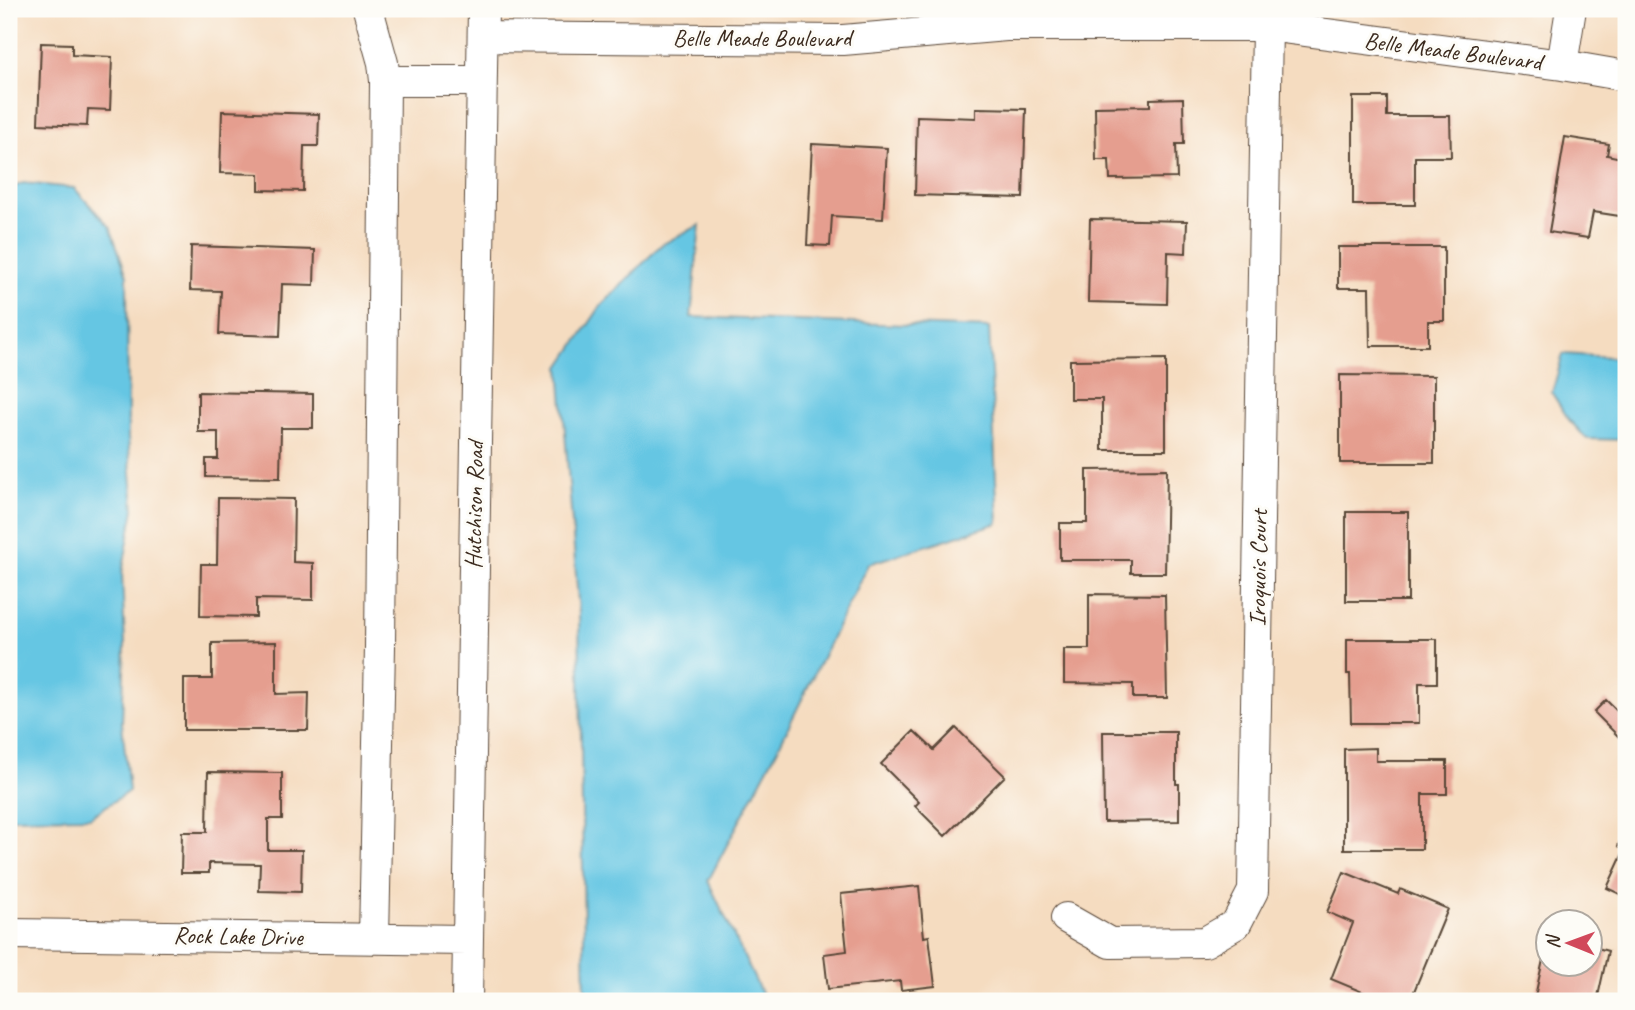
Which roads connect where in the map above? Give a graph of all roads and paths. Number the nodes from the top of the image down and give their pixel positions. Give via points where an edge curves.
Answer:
1 (368, 9) edge
2 (1571, 9) edge
3 (483, 23) edge
4 (1267, 26) junction
5 (1562, 65) junction
6 (1626, 76) edge
7 (385, 81) junction
8 (481, 81) junction
9 (1066, 918) dead end
10 (9, 934) edge
11 (374, 938) junction
12 (467, 940) junction
13 (467, 1001) edge

1 - 7 street
2 - 5 street
3 - 4 street, Belle Meade Boulevard via 843,40 1006,26
3 - 8 street, Hutchison Road
4 - 5 street, Belle Meade Boulevard
4 - 9 street, Iroquois Court via 1253,891 1236,924 1205,943 1110,943
5 - 6 street, Belle Meade Boulevard
7 - 8 street
7 - 11 street
8 - 12 street, Hutchison Road
10 - 11 street, Rock Lake Drive
11 - 12 street, Rock Lake Drive
12 - 13 street, Hutchison Road

